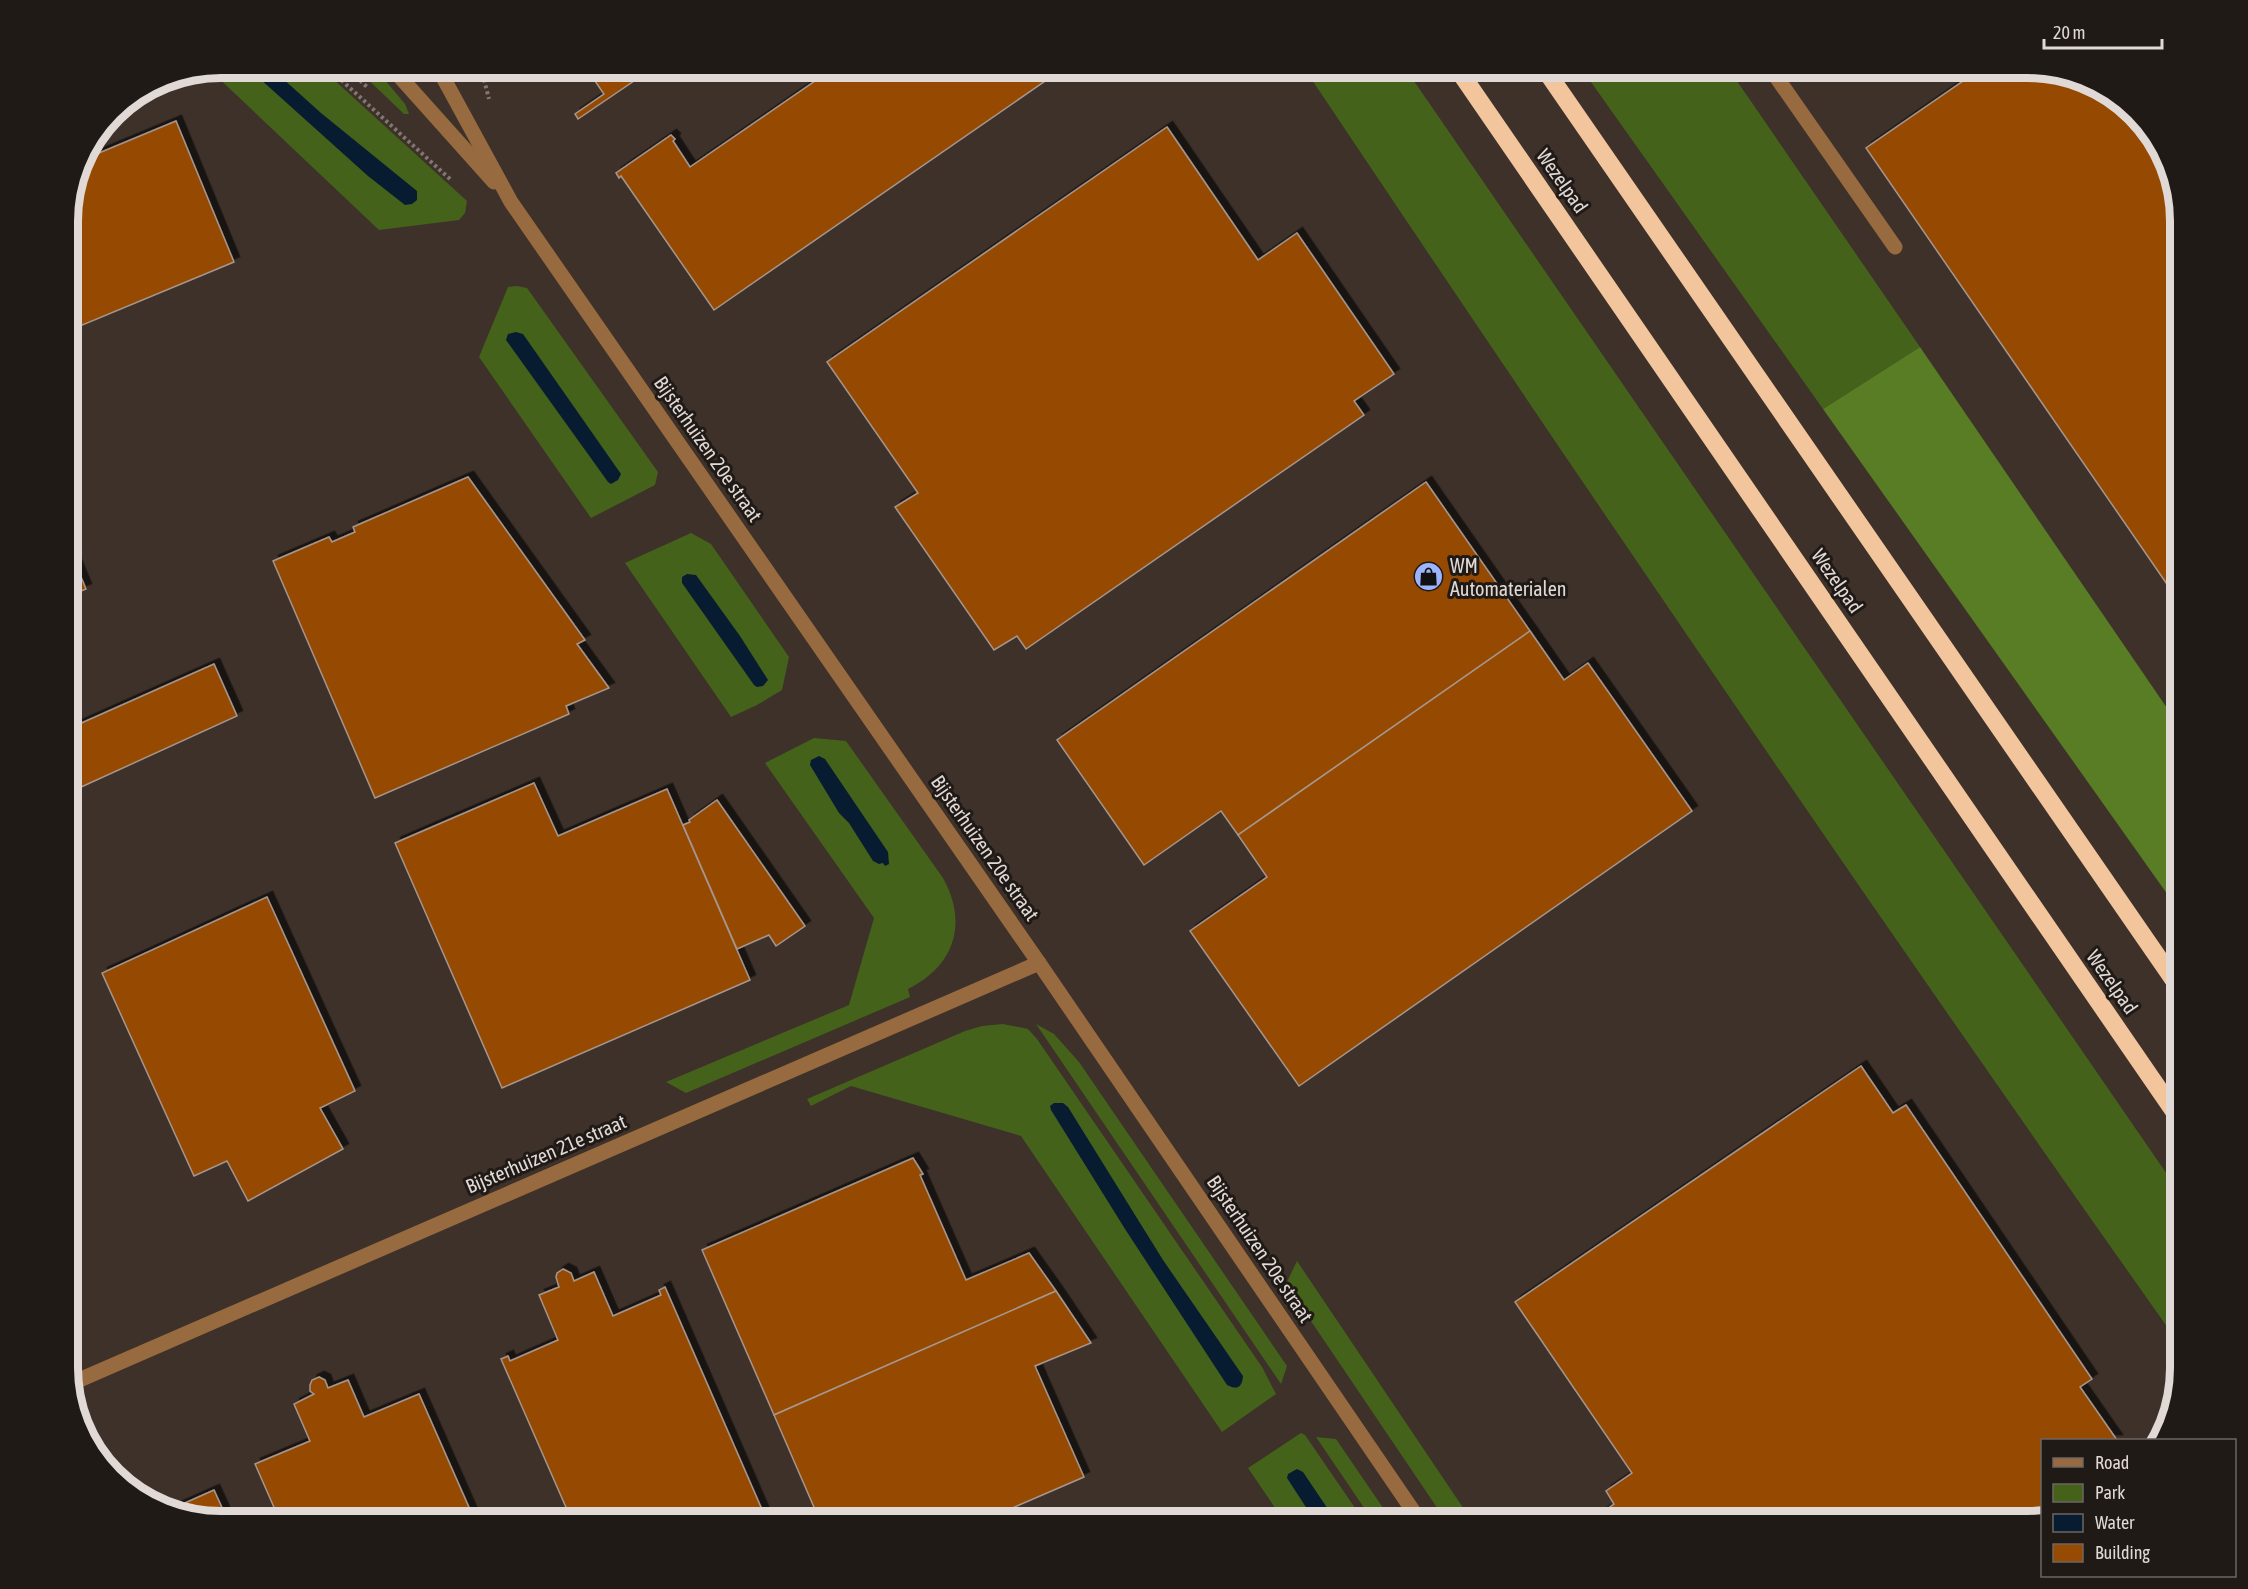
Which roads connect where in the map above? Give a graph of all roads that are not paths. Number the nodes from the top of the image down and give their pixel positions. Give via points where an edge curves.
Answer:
1 (402, 78) edge
2 (443, 78) edge
3 (1464, 78) edge
4 (1551, 78) edge
5 (1777, 78) edge
6 (511, 202) junction
7 (1895, 247) dead end
8 (1039, 963) junction
9 (2170, 973) edge
10 (2170, 1104) edge
11 (79, 1380) edge
12 (1413, 1511) edge

1 - 6 street, Bijsterhuizen 20e straat
2 - 6 street, Bijsterhuizen 20e straat
3 - 10 highway, Wezelpad
4 - 9 highway
5 - 7 street
6 - 8 street, Bijsterhuizen 20e straat
8 - 11 street, Bijsterhuizen 21e straat
8 - 12 street, Bijsterhuizen 20e straat

